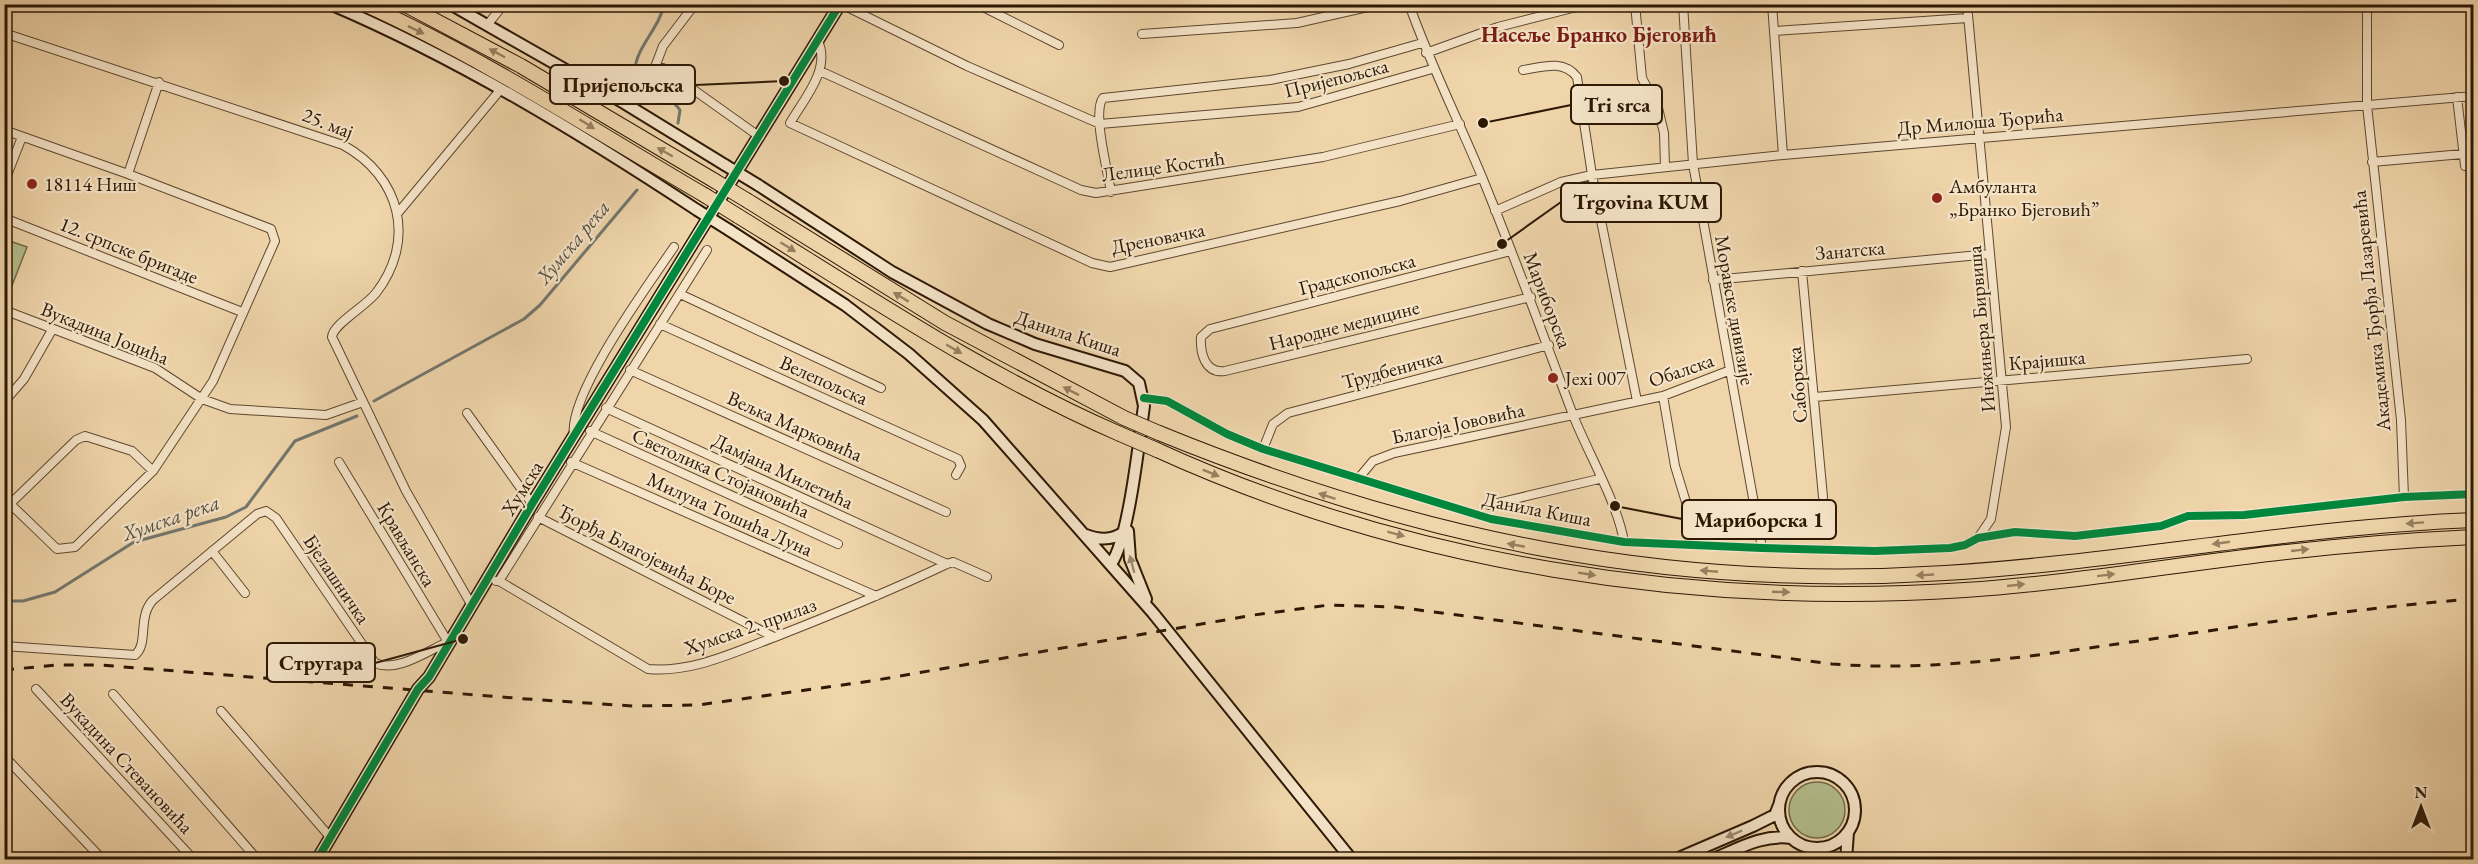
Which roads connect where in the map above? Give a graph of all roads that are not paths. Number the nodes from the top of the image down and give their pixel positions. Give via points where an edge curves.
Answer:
1 (330, 4) edge
2 (364, 4) edge
3 (404, 4) edge
4 (450, 4) edge
5 (504, 4) edge
6 (695, 4) edge
7 (840, 4) edge
8 (976, 4) edge
9 (1381, 4) edge
10 (1409, 4) edge
11 (1588, 4) edge
12 (1635, 4) edge
13 (1683, 4) edge
14 (1772, 4) edge
15 (1967, 4) edge
16 (2367, 4) edge
17 (1968, 18) junction
18 (488, 24) junction
19 (1774, 31) junction
20 (4, 33) edge
21 (1142, 34) dead end
22 (818, 41) junction
23 (1422, 43) junction
24 (1059, 45) dead end
25 (1426, 53) junction
26 (655, 67) junction
27 (1432, 69) junction
28 (1523, 70) dead end
29 (820, 71) junction
30 (159, 82) junction
31 (501, 89) junction
32 (2474, 96) edge
33 (2457, 97) junction
34 (624, 103) junction
35 (2367, 105) junction
36 (1100, 124) junction
37 (1460, 124) junction
38 (4, 130) edge
39 (760, 136) junction
40 (22, 137) junction
41 (1980, 138) junction
42 (2474, 153) edge
43 (2464, 154) junction
44 (1783, 155) junction
45 (2372, 162) junction
46 (1693, 164) junction
47 (2465, 166) dead end
48 (1665, 167) junction
49 (128, 174) junction
50 (1592, 175) junction
51 (1482, 177) junction
52 (4, 183) edge
53 (1111, 192) junction
54 (1495, 210) junction
55 (398, 214) junction
56 (4, 218) edge
57 (674, 247) dead end
58 (708, 250) dead end
59 (1511, 251) junction
60 (1990, 254) junction
61 (1802, 271) junction
62 (1713, 280) junction
63 (680, 294) junction
64 (1531, 297) junction
65 (4, 310) edge
66 (242, 312) junction
67 (660, 324) junction
68 (1210, 329) joint
69 (52, 330) junction
70 (1549, 345) junction
71 (2247, 359) dead end
72 (630, 370) junction
73 (1728, 371) junction
74 (2003, 380) junction
75 (881, 388) dead end
76 (1663, 396) junction
77 (1815, 397) junction
78 (1144, 398) junction
79 (202, 399) junction
80 (1637, 401) junction
81 (4, 402) edge
82 (363, 402) junction
83 (606, 408) junction
84 (466, 413) dead end
85 (1573, 416) junction
86 (590, 432) junction
87 (574, 436) junction
88 (1263, 449) junction
89 (339, 462) dead end
90 (571, 462) junction
91 (153, 471) junction
92 (956, 476) dead end
93 (1358, 479) junction
94 (1599, 479) junction
95 (2474, 494) edge
96 (1823, 496) dead end
97 (2404, 497) junction
98 (7, 501) edge
99 (532, 504) junction
100 (1489, 505) dead end
101 (946, 512) dead end
102 (1127, 512) junction
103 (538, 517) junction
104 (2474, 520) edge
105 (1124, 532) junction
106 (1085, 535) junction
107 (2474, 537) edge
108 (1978, 538) junction
109 (1624, 542) junction
110 (838, 544) dead end
111 (1699, 545) junction
112 (1762, 548) junction
113 (212, 550) junction
114 (947, 564) junction
115 (1111, 564) junction
116 (987, 577) dead end
117 (499, 580) junction
118 (483, 585) junction
119 (245, 593) dead end
120 (876, 596) junction
121 (471, 604) junction
122 (1153, 613) junction
123 (774, 637) junction
124 (447, 642) junction
125 (4, 646) edge
126 (36, 689) dead end
127 (114, 694) dead end
128 (220, 711) dead end
129 (4, 756) edge
130 (1780, 802) junction
131 (1848, 832) junction
132 (330, 837) junction
133 (1791, 838) junction
134 (1820, 848) junction
135 (103, 860) edge
136 (194, 860) edge
137 (258, 860) edge
138 (317, 860) edge
139 (1352, 860) edge
140 (1674, 860) edge
141 (1711, 860) edge
142 (1826, 860) edge
143 (1846, 860) edge

1 - 31 main road
2 -> 107 highway, bridge via 534,93 976,361 1061,406 1249,488 1449,548 1654,583 1760,591 1877,593 2048,582 2305,550
104 -> 3 highway, bridge via 2370,526 1983,571 1866,577 1762,575 1663,567 1554,552 1446,530 1272,478 1124,418 945,323 521,66
4 - 18 main road, Данила Киша
5 - 18 street
6 - 26 street via 663,46
7 - 22 main road, Хумска
7 - 36 street, Пријепољска via 967,66
8 - 24 street
9 - 21 street via 1297,23
10 - 23 street, Мариборска
11 - 25 street via 1498,27
12 - 48 street via 1642,78 1658,108 1664,133
13 - 46 street, Моравске дивизије
14 - 19 street
15 - 17 street, Инжињера Бирвиша
16 - 35 street
17 - 19 street
17 - 41 street, Инжињера Бирвиша
18 - 34 main road, Данила Киша
19 - 44 street
20 - 30 street, 25. мај
22 - 29 street via 822,51
22 - 39 main road, Хумска
23 - 25 street, Мариборска
23 - 36 street via 1349,64 1270,80 1109,96 1100,102
25 - 27 street, Мариборска
26 - 34 street via 645,73
26 - 39 street via 669,70
27 - 36 street, Пријепољска via 1298,108
27 - 37 street, Мариборска
28 - 50 street via 1559,65 1573,73 1579,84
29 - 51 street, Дреновачка via 790,123 1092,263 1110,267 1400,201
29 - 53 street, Лелице Костић via 1081,190
30 - 49 street
30 - 55 street, 25. мај via 343,145 375,167 392,194
31 - 55 street
31 - 106 main road, bridge via 603,148 845,305 927,369 983,420
32 - 33 street, Др Милоша Ђорића
33 - 35 street, Др Милоша Ђорића
33 - 43 street
34 - 78 main road, Данила Киша, bridge via 892,272 988,324 1035,344 1125,371 1139,383
35 - 41 street, Др Милоша Ђорића
35 - 45 street, Академика Ђорђа Лазаревића
36 - 53 street
37 - 51 street, Мариборска
37 - 53 street, Лелице Костић via 1323,157
38 - 40 street
39 - 87 main road, Хумска
40 - 49 street
40 - 52 street
41 - 44 street, Др Милоша Ђорића
41 - 60 street, Инжињера Бирвиша
42 - 43 street
43 - 45 street
43 - 47 street
44 - 46 street, Др Милоша Ђорића
45 - 97 street, Академика Ђорђа Лазаревића via 2401,420
46 - 48 street, Др Милоша Ђорића
46 - 62 street, Моравске дивизије
48 - 50 street, Др Милоша Ђорића
49 - 66 street via 271,229 273,247
50 - 54 street, Др Милоша Ђорића via 1561,182
50 - 80 street
51 - 54 street, Мариборска
54 - 59 street, Мариборска
55 - 82 street, 25. мај via 391,268 376,293 332,331 335,349
56 - 66 street, 12. српске бригаде
57 - 87 street, Хумска via 621,325 592,377 572,424
58 - 63 street, Хумска
59 - 64 street, Мариборска
59 - 68 street, Градскопољска
60 - 61 street, Занатска
60 - 74 street, Инжињера Бирвиша
61 - 62 street, Занатска
61 - 77 street, Саборска
62 - 73 street, Моравске дивизије
63 - 67 street, Хумска
63 - 75 street
64 - 68 street, Народне медицине via 1221,372 1209,367 1203,356 1201,337
64 - 70 street, Мариборска
65 - 69 street, Вукадина Јоцића
66 - 79 street
67 - 72 street, Хумска
67 - 92 street, Велепољска via 958,459
69 - 79 street, Вукадина Јоцића via 155,368
69 - 81 street via 24,379
70 - 85 street, Мариборска
70 - 88 street, Трудбеничка via 1288,413 1273,424
71 - 74 street, Крајишка
72 - 83 street, Хумска
72 - 101 street, Вељка Марковића
73 - 76 street, Обалска
73 - 112 street, Моравске дивизије
74 - 77 street, Крајишка
74 - 108 street, Инжињера Бирвиша via 2006,427 1991,519
76 - 80 street, Обалска
76 - 111 street via 1675,466
77 - 96 street, Саборска
78 - 88 street, Данила Киша via 1167,401
78 - 102 main road
79 - 82 street, Вукадина Јоцића via 243,412 314,416 338,413
79 - 91 street
80 - 85 street, Обалска
82 - 121 street via 406,491
83 - 86 street, Хумска
83 - 114 street, Дамјана Милетића
84 - 99 street
85 - 93 street, Благоја Јововића via 1394,453 1373,461
85 - 94 street, Мариборска
86 - 90 street, Хумска
86 - 110 street, Светолика Стојановића
87 - 99 main road, Хумска
88 - 93 street, Данила Киша
89 - 124 street, Крављанска
90 - 103 street, Хумска
90 - 120 street, Милуна Тошића Луна
91 - 98 street via 132,451 85,436
91 - 98 street via 92,533 68,549 51,547
93 - 109 street, Данила Киша via 1491,519
94 - 100 street
94 - 109 street, Мариборска
95 - 97 street, Данила Киша
97 - 108 street, Данила Киша via 2244,515 2188,516 2161,526 2075,536 2015,532
99 - 118 main road, Хумска
102 - 105 main road
122 -> 102 main road via 1130,559
103 - 117 street, Хумска
103 - 123 street, Ђорђа Благојевића Боре
105 - 106 main road via 1103,539
105 - 115 main road
106 - 115 main road
108 - 112 street, Данила Киша via 1950,548
109 - 111 street, Данила Киша
111 - 112 street, Данила Киша
113 - 119 street
113 - 124 street, Бјелашничка via 266,511 276,518 375,663 398,665
113 - 125 street via 148,605 142,618 139,652 131,655
114 - 116 street via 953,562
114 - 120 street, Хумска 2. прилаз
115 - 122 main road
117 - 118 street
117 - 123 street, Хумска 2. прилаз via 648,669 668,671 712,661
118 - 121 main road, Хумска
120 - 123 street, Хумска 2. прилаз
121 - 124 main road, Хумска
122 - 139 main road
124 - 132 main road, Хумска
126 - 136 street, Вукадина Стевановића
127 - 137 street
128 - 132 street
129 - 135 street
130 - 131 main road via 1787,787 1800,777 1816,772 1832,776 1846,785 1854,800 1855,817
130 - 133 main road via 1781,822
130 -> 140 main road via 1775,815 1768,819
131 - 134 main road via 1836,843
131 - 143 main road
132 - 138 main road, Хумска
133 - 134 main road
133 - 141 main road via 1760,840
134 - 142 main road

